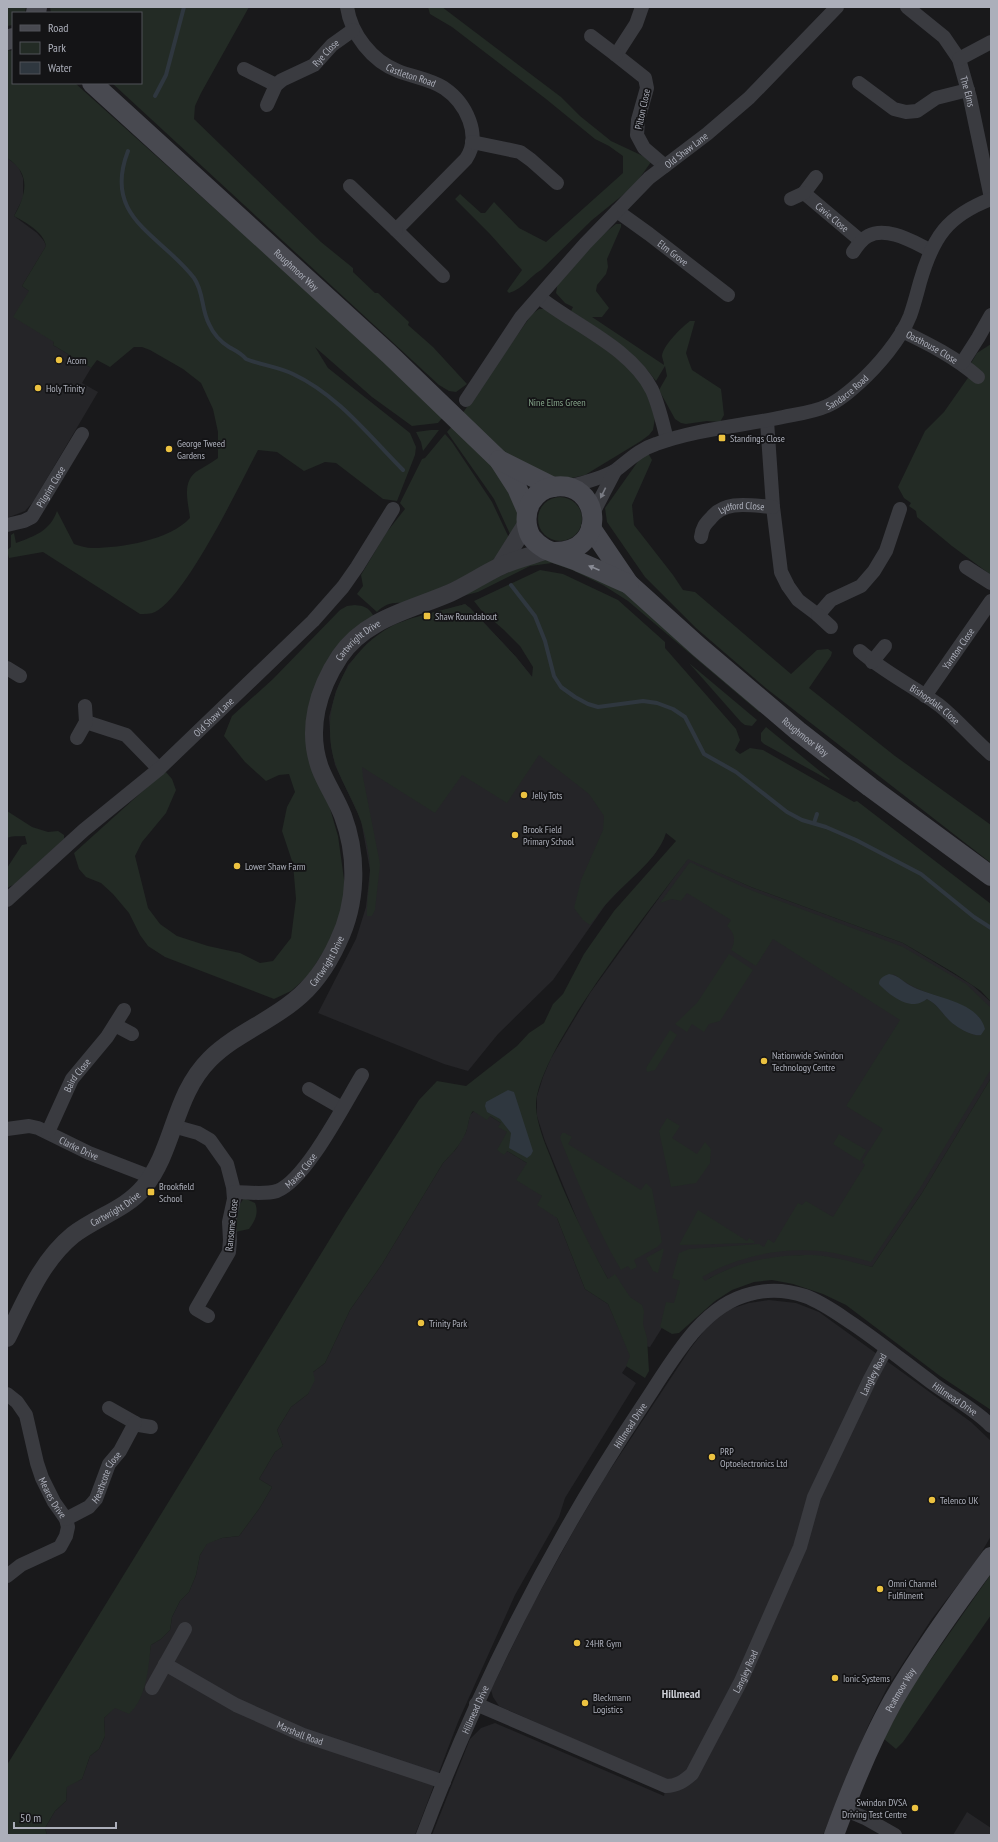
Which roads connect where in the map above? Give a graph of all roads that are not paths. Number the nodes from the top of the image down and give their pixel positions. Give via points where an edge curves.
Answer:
1 (347, 7) edge
2 (642, 7) edge
3 (837, 7) edge
4 (907, 7) edge
5 (353, 30) junction
6 (591, 36) dead end
7 (991, 42) edge
8 (616, 54) junction
9 (959, 59) junction
10 (244, 69) dead end
11 (859, 83) dead end
12 (93, 84) edge
13 (276, 85) junction
14 (968, 90) junction
15 (267, 105) dead end
16 (472, 142) junction
17 (665, 166) junction
18 (816, 177) dead end
19 (557, 183) dead end
20 (350, 186) dead end
21 (804, 193) junction
22 (991, 198) edge
23 (791, 199) dead end
24 (617, 211) junction
25 (396, 230) junction
26 (930, 250) junction
27 (443, 276) dead end
28 (728, 295) dead end
29 (538, 297) junction
30 (991, 315) edge
31 (902, 331) junction
32 (962, 363) junction
33 (978, 377) dead end
34 (466, 400) dead end
35 (767, 421) junction
36 (82, 434) dead end
37 (667, 440) junction
38 (499, 460) junction
39 (615, 471) junction
40 (560, 487) junction
41 (773, 507) junction
42 (393, 509) dead end
43 (900, 509) dead end
44 (527, 517) junction
45 (592, 522) junction
46 (7, 525) edge
47 (701, 537) dead end
48 (552, 551) junction
49 (500, 566) junction
50 (966, 567) dead end
51 (991, 582) edge
52 (629, 584) junction
53 (991, 601) edge
54 (818, 615) junction
55 (831, 627) dead end
56 (885, 646) dead end
57 (860, 651) dead end
58 (872, 662) junction
59 (7, 668) edge
60 (20, 676) dead end
61 (925, 696) junction
62 (85, 706) dead end
63 (86, 722) junction
64 (77, 738) dead end
65 (991, 754) edge
66 (159, 769) junction
67 (991, 876) edge
68 (7, 900) edge
69 (124, 1010) dead end
70 (115, 1024) junction
71 (132, 1034) dead end
72 (362, 1075) dead end
73 (309, 1090) dead end
74 (342, 1108) junction
75 (172, 1126) junction
76 (7, 1129) edge
77 (48, 1132) junction
78 (151, 1177) junction
79 (234, 1192) junction
80 (208, 1316) dead end
81 (7, 1338) edge
82 (886, 1349) junction
83 (7, 1394) edge
84 (109, 1408) dead end
85 (135, 1423) junction
86 (990, 1424) edge
87 (151, 1427) dead end
88 (66, 1519) junction
89 (991, 1557) edge
90 (7, 1576) edge
91 (186, 1629) dead end
92 (165, 1664) junction
93 (152, 1688) dead end
94 (476, 1704) junction
95 (444, 1782) junction
96 (844, 1809) junction
97 (423, 1835) edge
98 (834, 1835) edge
99 (895, 1835) edge

1 - 5 street, Castleton Road
2 - 8 street via 636,24
3 - 17 street, Old Shaw Lane via 749,98
4 - 9 street, The Elms via 944,37
5 - 13 street, Rye Close via 332,45 314,64 289,75
5 - 16 street, Castleton Road via 361,43 393,69 439,86 456,99 471,125
6 - 8 street, Pilton Close
7 - 9 street
8 - 17 street, Pilton Close via 645,78 647,88 638,120 637,135 644,148
9 - 14 street, The Elms
10 - 13 street
11 - 14 street via 894,110 906,112 917,111 936,98
12 - 38 main road, Roughmoor Way via 377,344
13 - 15 street
14 - 22 street, The Elms
16 - 19 street via 520,152
16 - 25 street, Castleton Road via 466,159
17 - 24 street, Old Shaw Lane via 649,178
18 - 21 street
20 - 25 street
21 - 23 street
21 - 26 street, Cavie Close via 857,246 868,236 882,233 892,234
22 - 26 street, Sandacre Road via 946,226
24 - 28 street, Elm Grove
24 - 29 street, Old Shaw Lane
25 - 27 street
26 - 31 street, Sandacre Road via 909,318
29 - 34 street, Old Shaw Lane via 521,317
29 - 37 street via 612,347 631,363 651,389
30 - 32 street, Oasthouse Close
31 - 32 street, Oasthouse Close
31 - 35 street, Sandacre Road via 859,383 838,400 813,411
32 - 33 street, Oasthouse Close
35 - 37 street, Sandacre Road
35 - 41 street
36 - 46 street, Pilgrim Close via 32,517
37 - 39 street, Sandacre Road via 642,450
38 - 40 main road, Roughmoor Way
38 - 44 main road, Roughmoor Way via 517,488
39 - 40 street, Sandacre Road via 583,483
39 -> 45 street, Sandacre Road
40 - 44 main road via 542,490 536,496
40 - 45 main road, Roughmoor Way via 583,495 588,502
41 - 47 street, Lydford Close via 740,505 722,508 703,526
41 - 54 street via 783,577 798,600
42 - 66 street, Old Shaw Lane via 357,567 330,602 284,650
43 - 54 street via 886,551 874,572 861,586 831,600
44 - 48 main road, Roughmoor Way via 532,537 538,544
44 - 49 street, Cartwright Drive
45 - 48 main road via 588,537 573,550
45 - 52 main road, Roughmoor Way
48 - 49 street, Cartwright Drive
52 -> 48 main road, Roughmoor Way
49 - 75 street, Cartwright Drive via 456,590 393,615 368,628 348,646 331,671 318,703 314,732 321,770 343,816 353,856 352,893 348,917 340,938 321,971 305,991 282,1010 230,1041 207,1062 185,1094
50 - 51 street
52 - 67 main road, Roughmoor Way via 798,731 910,818
53 - 61 street, Yarnton Close
54 - 55 street
56 - 58 street
57 - 58 street, Bishopdale Close
58 - 61 street, Bishopdale Close
59 - 60 street
61 - 65 street, Bishopdale Close via 951,715
62 - 63 street
63 - 64 street
63 - 66 street via 126,735
66 - 68 street, Old Shaw Lane via 84,830
69 - 70 street, Baird Close
70 - 71 street
70 - 77 street, Baird Close via 72,1079
72 - 74 street, Maxey Close
73 - 74 street
74 - 79 street, Maxey Close via 311,1160 289,1183 270,1192
75 - 78 street, Cartwright Drive via 163,1154
75 - 79 street, Ransome Close via 204,1136 214,1144 227,1164
76 - 77 street, Clarke Drive via 29,1126
77 - 78 street, Clarke Drive
78 - 81 street, Cartwright Drive via 123,1206 73,1235 50,1258
79 - 80 street, Ransome Close via 228,1252 196,1309
82 - 86 street, Hillmead Drive
82 - 94 street, Hillmead Drive via 830,1309 788,1291 752,1293 725,1303 713,1311 694,1332 655,1388 579,1506 524,1606
82 - 94 street, Langley Road via 814,1497 800,1547 741,1681 692,1774 686,1780 677,1785 666,1786
83 - 88 street, Meares Drive via 17,1402 26,1415 42,1478
84 - 85 street
85 - 87 street
85 - 88 street, Heathcote Close via 120,1451 109,1464 96,1499 89,1507
88 - 90 street, Meares Drive via 68,1527 60,1548 21,1565
89 - 96 main road, Peatmoor Way via 896,1695 873,1740
91 - 92 street
92 - 93 street
92 - 95 street, Marshall Road via 236,1705 296,1732
94 - 95 street, Hillmead Drive
95 - 97 street, Hillmead Drive
96 - 98 main road, Peatmoor Way
96 - 99 street

